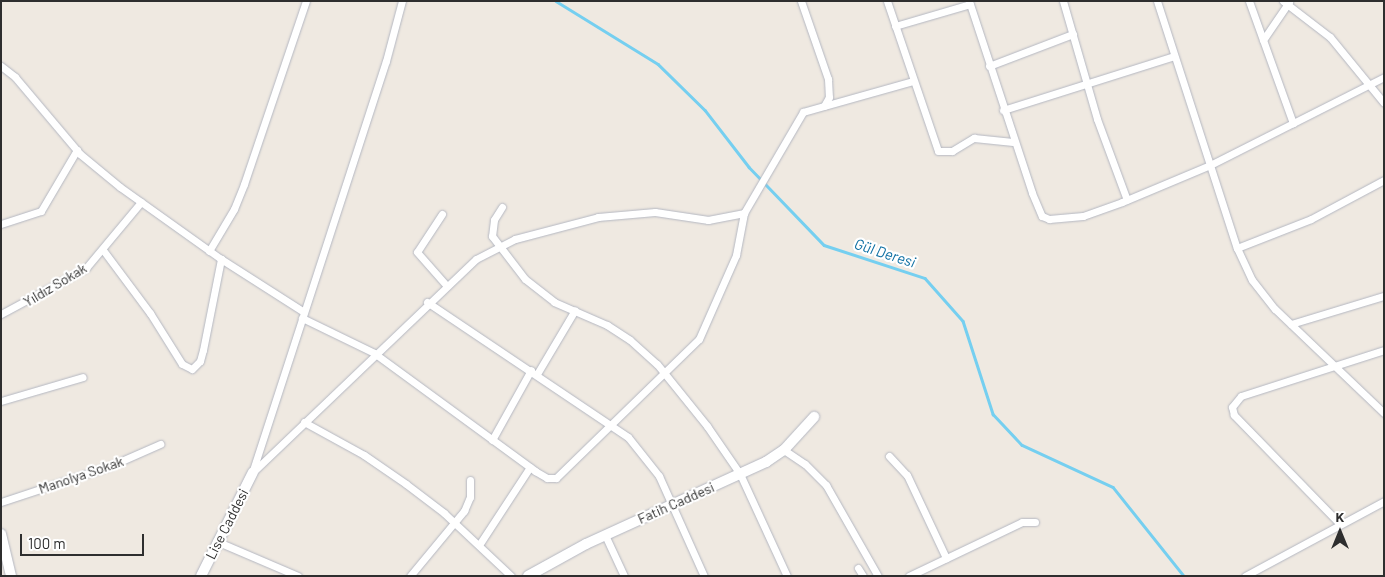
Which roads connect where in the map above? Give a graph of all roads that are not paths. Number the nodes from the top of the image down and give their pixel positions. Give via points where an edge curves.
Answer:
1 (306, 1) edge
2 (402, 1) edge
3 (801, 1) edge
4 (887, 1) edge
5 (1063, 1) edge
6 (1158, 1) edge
7 (1249, 1) edge
8 (969, 2) edge
9 (1287, 2) edge
10 (895, 26) junction
11 (1072, 34) junction
12 (1263, 40) junction
13 (1174, 56) junction
14 (1, 66) edge
15 (989, 66) junction
16 (1384, 77) edge
17 (913, 81) junction
18 (1087, 83) junction
19 (1370, 84) junction
20 (1384, 103) edge
21 (824, 106) junction
22 (1003, 110) junction
23 (1293, 123) junction
24 (1013, 142) junction
25 (77, 150) junction
26 (1210, 165) junction
27 (1384, 180) edge
28 (1127, 200) junction
29 (141, 202) junction
30 (502, 207) dead end
31 (744, 213) junction
32 (442, 214) dead end
33 (1, 224) edge
34 (498, 247) junction
35 (1237, 248) junction
36 (103, 250) junction
37 (210, 251) junction
38 (222, 259) junction
39 (446, 285) junction
40 (1384, 296) edge
41 (427, 302) junction
42 (575, 310) junction
43 (1, 314) edge
44 (303, 315) junction
45 (1291, 324) junction
46 (1384, 350) edge
47 (374, 353) junction
48 (1335, 367) junction
49 (534, 372) junction
50 (665, 373) junction
51 (83, 377) dead end
52 (1, 401) edge
53 (1384, 413) edge
54 (814, 417) dead end
55 (304, 422) junction
56 (611, 426) junction
57 (492, 440) junction
58 (160, 444) dead end
59 (784, 450) junction
60 (889, 456) dead end
61 (530, 467) junction
62 (252, 474) junction
63 (740, 474) junction
64 (470, 480) dead end
65 (1384, 501) edge
66 (1, 502) edge
67 (672, 505) junction
68 (1035, 522) dead end
69 (454, 523) junction
70 (1339, 523) junction
71 (1, 534) edge
72 (606, 535) junction
73 (216, 542) junction
74 (479, 546) junction
75 (946, 558) junction
76 (858, 568) dead end
77 (539, 573) edge
78 (11, 576) edge
79 (201, 576) edge
80 (298, 576) edge
81 (410, 576) edge
82 (511, 576) edge
83 (528, 576) edge
84 (624, 576) edge
85 (704, 576) edge
86 (787, 576) edge
87 (863, 576) edge
88 (878, 576) edge
89 (909, 576) edge
90 (1245, 576) edge

1 - 37 street via 241,192
2 - 44 street
3 - 21 street via 828,79 829,97
4 - 10 street
5 - 11 street
6 - 13 street
7 - 12 street
8 - 10 street
8 - 15 street
9 - 12 street
9 - 19 street via 1330,36
10 - 17 street
11 - 15 street
11 - 18 street
12 - 23 street
13 - 18 street
13 - 26 street
14 - 25 street via 15,77
15 - 22 street
16 - 19 street
17 - 21 street
17 - 24 street via 938,150 952,151 974,138
18 - 22 street
18 - 28 street
19 - 20 street
19 - 23 street
21 - 31 street via 804,112
22 - 24 street
23 - 26 street
24 - 28 street via 1042,216 1049,219 1083,216
25 - 29 street
25 - 33 street via 40,211
26 - 28 street
26 - 35 street
27 - 35 street via 1311,218
29 - 36 street, Yıldız Sokak
29 - 37 street
30 - 34 street via 491,228
31 - 34 street via 708,220 655,212 626,213 564,225
31 - 50 street via 736,254 704,332
32 - 39 street via 417,252
34 - 39 street via 476,258
34 - 42 street via 534,288 554,302
35 - 45 street via 1256,286
36 - 38 street via 150,313 182,364 192,369 200,361 203,350
36 - 43 street, Yıldız Sokak via 71,278
37 - 38 street
38 - 44 street
39 - 41 street
40 - 45 street
41 - 47 street
41 - 49 street
42 - 49 street
42 - 50 street via 615,330
44 - 47 street
44 - 62 street
45 - 48 street
46 - 48 street
47 - 55 street
47 - 57 street
48 - 53 street
48 - 70 street via 1241,396 1232,411
49 - 56 street
49 - 57 street
50 - 56 street
50 - 63 street
51 - 52 street
54 - 59 street, Fatih Caddesi
55 - 62 street
55 - 69 street via 364,455
56 - 61 street via 556,478 547,478
56 - 67 street via 628,438 647,459
57 - 61 street
58 - 66 street, Manolya Sokak via 110,466
59 - 63 street, Fatih Caddesi
59 - 88 street via 826,485
60 - 75 street via 907,475
61 - 74 street
62 - 73 street, Lise Caddesi
63 - 67 street, Fatih Caddesi
63 - 86 street
64 - 69 street via 470,497
65 - 70 street
67 - 72 street, Fatih Caddesi
67 - 85 street
68 - 75 street via 1022,522
69 - 74 street
69 - 81 street
70 - 90 street
71 - 78 street
72 - 77 street, Fatih Caddesi
72 - 84 street
73 - 79 street, Lise Caddesi
73 - 80 street
74 - 82 street
75 - 89 street
76 - 87 street
77 - 83 street, Fatih Caddesi

